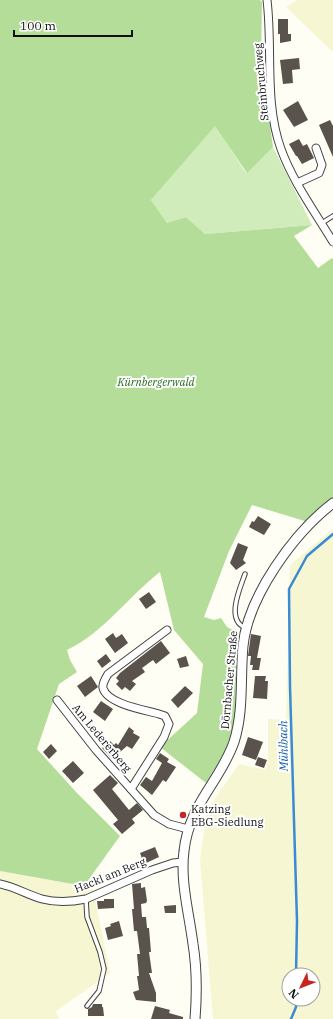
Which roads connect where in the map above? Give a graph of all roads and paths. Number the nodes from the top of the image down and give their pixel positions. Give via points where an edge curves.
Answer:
1 (267, 0) edge
2 (316, 148) dead end
3 (297, 183) junction
4 (333, 216) edge
5 (322, 223) junction
6 (333, 242) edge
7 (333, 503) edge
8 (245, 574) dead end
9 (246, 628) junction
10 (167, 630) dead end
11 (57, 700) dead end
12 (131, 789) junction
13 (188, 829) junction
14 (183, 862) junction
15 (0, 884) edge
16 (86, 899) junction
17 (87, 1006) dead end
18 (195, 1019) edge

1 - 3 street, Steinbruchweg via 275,124 280,148
2 - 3 street via 322,165 319,173
3 - 5 street, Steinbruchweg
4 - 5 lane
5 - 6 street, Steinbruchweg
7 - 9 street, Dörnbacher Straße via 310,524 282,558 259,594
8 - 9 lane via 235,604 235,614 239,624
9 - 13 street, Dörnbacher Straße via 236,736 230,753 199,803
10 - 12 street, Am Ledererberg via 108,674 104,681 105,692 117,702 165,716 170,724
11 - 12 street, Am Ledererberg
12 - 13 street, Am Ledererberg via 154,815
13 - 14 street, Dörnbacher Straße
14 - 16 street, Hackl am Berg via 152,870
14 - 18 street, Dörnbacher Straße via 197,979
15 - 16 street, Hackl am Berg via 53,902
16 - 17 lane via 87,917 104,969 99,991

